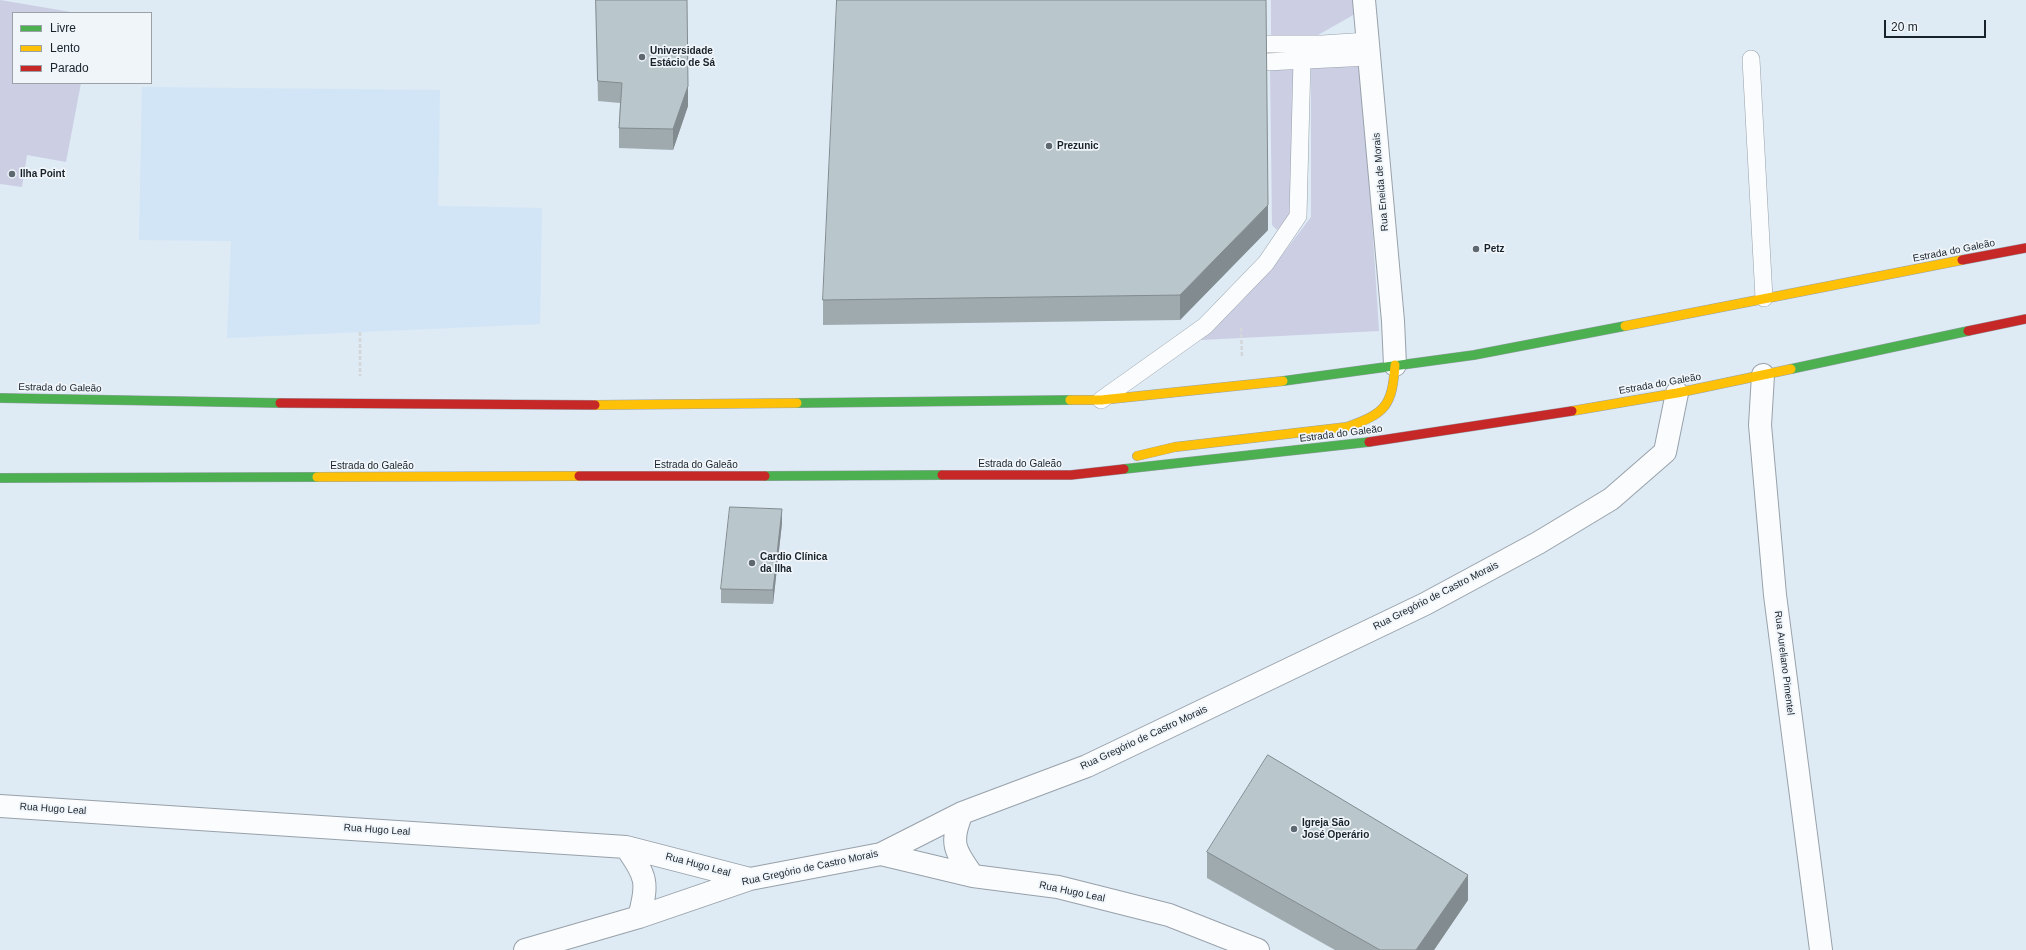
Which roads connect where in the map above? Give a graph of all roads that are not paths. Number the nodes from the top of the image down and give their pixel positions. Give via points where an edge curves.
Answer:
1 (1364, 0) edge
2 (1267, 44) edge
3 (1369, 49) junction
4 (1751, 59) dead end
5 (1302, 60) junction
6 (1266, 62) edge
7 (2026, 248) edge
8 (1764, 298) junction
9 (2024, 323) edge
10 (1395, 365) junction
11 (1763, 375) junction
12 (1677, 393) junction
13 (0, 398) edge
14 (1101, 400) junction
15 (1071, 475) junction
16 (0, 478) edge
17 (0, 806) edge
18 (962, 813) junction
19 (626, 847) junction
20 (882, 854) junction
21 (973, 876) junction
22 (750, 879) junction
23 (639, 917) junction
24 (525, 950) edge
25 (1258, 950) edge
26 (1821, 950) edge

1 - 3 street, Rua Eneida de Morais
2 - 3 lane via 1322,44
3 - 5 lane
3 - 10 street, Rua Eneida de Morais
4 - 8 lane
5 - 6 lane
5 - 14 lane via 1298,216 1266,263 1205,326
7 - 8 main road, Estrada do Galeão
8 - 10 main road, Estrada do Galeão via 1474,355
9 - 11 main road, Estrada do Galeão
10 - 14 main road, Estrada do Galeão via 1245,386
10 - 15 main road via 1391,398 1382,412 1372,419 1348,427 1175,447
11 - 12 main road, Estrada do Galeão
11 - 26 street, Rua Aureliano Pimentel via 1760,425 1775,595
12 - 15 main road, Estrada do Galeão via 1374,442
12 - 18 street, Rua Gregório de Castro Morais via 1665,452 1611,499 1538,543 1425,604 1087,766
13 - 14 main road, Estrada do Galeão via 584,405
15 - 16 main road, Estrada do Galeão
17 - 19 street, Rua Hugo Leal
18 - 20 street, Rua Gregório de Castro Morais
18 - 21 street via 956,828 955,841 958,856
19 - 22 street, Rua Hugo Leal
19 - 23 street via 642,871 646,893
20 - 21 street, Rua Hugo Leal
20 - 22 street, Rua Gregório de Castro Morais
21 - 25 street, Rua Hugo Leal via 1058,887 1169,915
22 - 23 street, Rua Gregório de Castro Morais
23 - 24 street, Rua Gregório de Castro Morais

